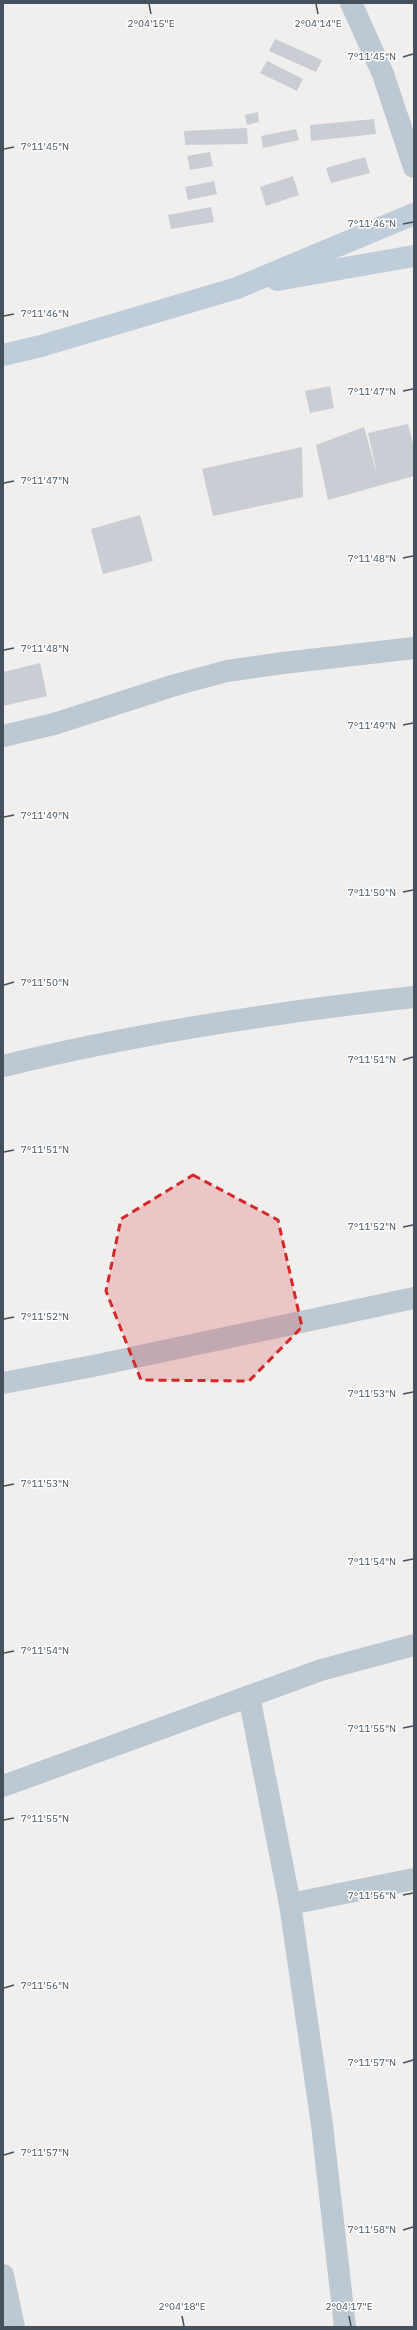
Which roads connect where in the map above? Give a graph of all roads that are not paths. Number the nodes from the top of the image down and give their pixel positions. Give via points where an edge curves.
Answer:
1 (351, 3) edge
2 (414, 167) edge
3 (414, 214) edge
4 (414, 256) edge
5 (237, 288) junction
6 (3, 354) edge
7 (414, 648) edge
8 (3, 736) edge
9 (414, 997) edge
10 (3, 1066) edge
11 (414, 1298) edge
12 (3, 1383) edge
13 (414, 1644) edge
14 (249, 1696) junction
15 (3, 1786) edge
16 (414, 1879) edge
17 (290, 1904) junction
18 (3, 2275) edge
19 (14, 2327) edge
20 (345, 2327) edge

1 - 2 street via 383,74
3 - 5 main road
4 - 5 main road
5 - 6 main road via 41,346
7 - 8 street via 227,671 54,724
9 - 10 street via 214,1024 82,1048
11 - 12 street
13 - 14 street via 321,1670
14 - 15 street
14 - 17 street
16 - 17 street
17 - 20 street via 322,2125
18 - 19 street

